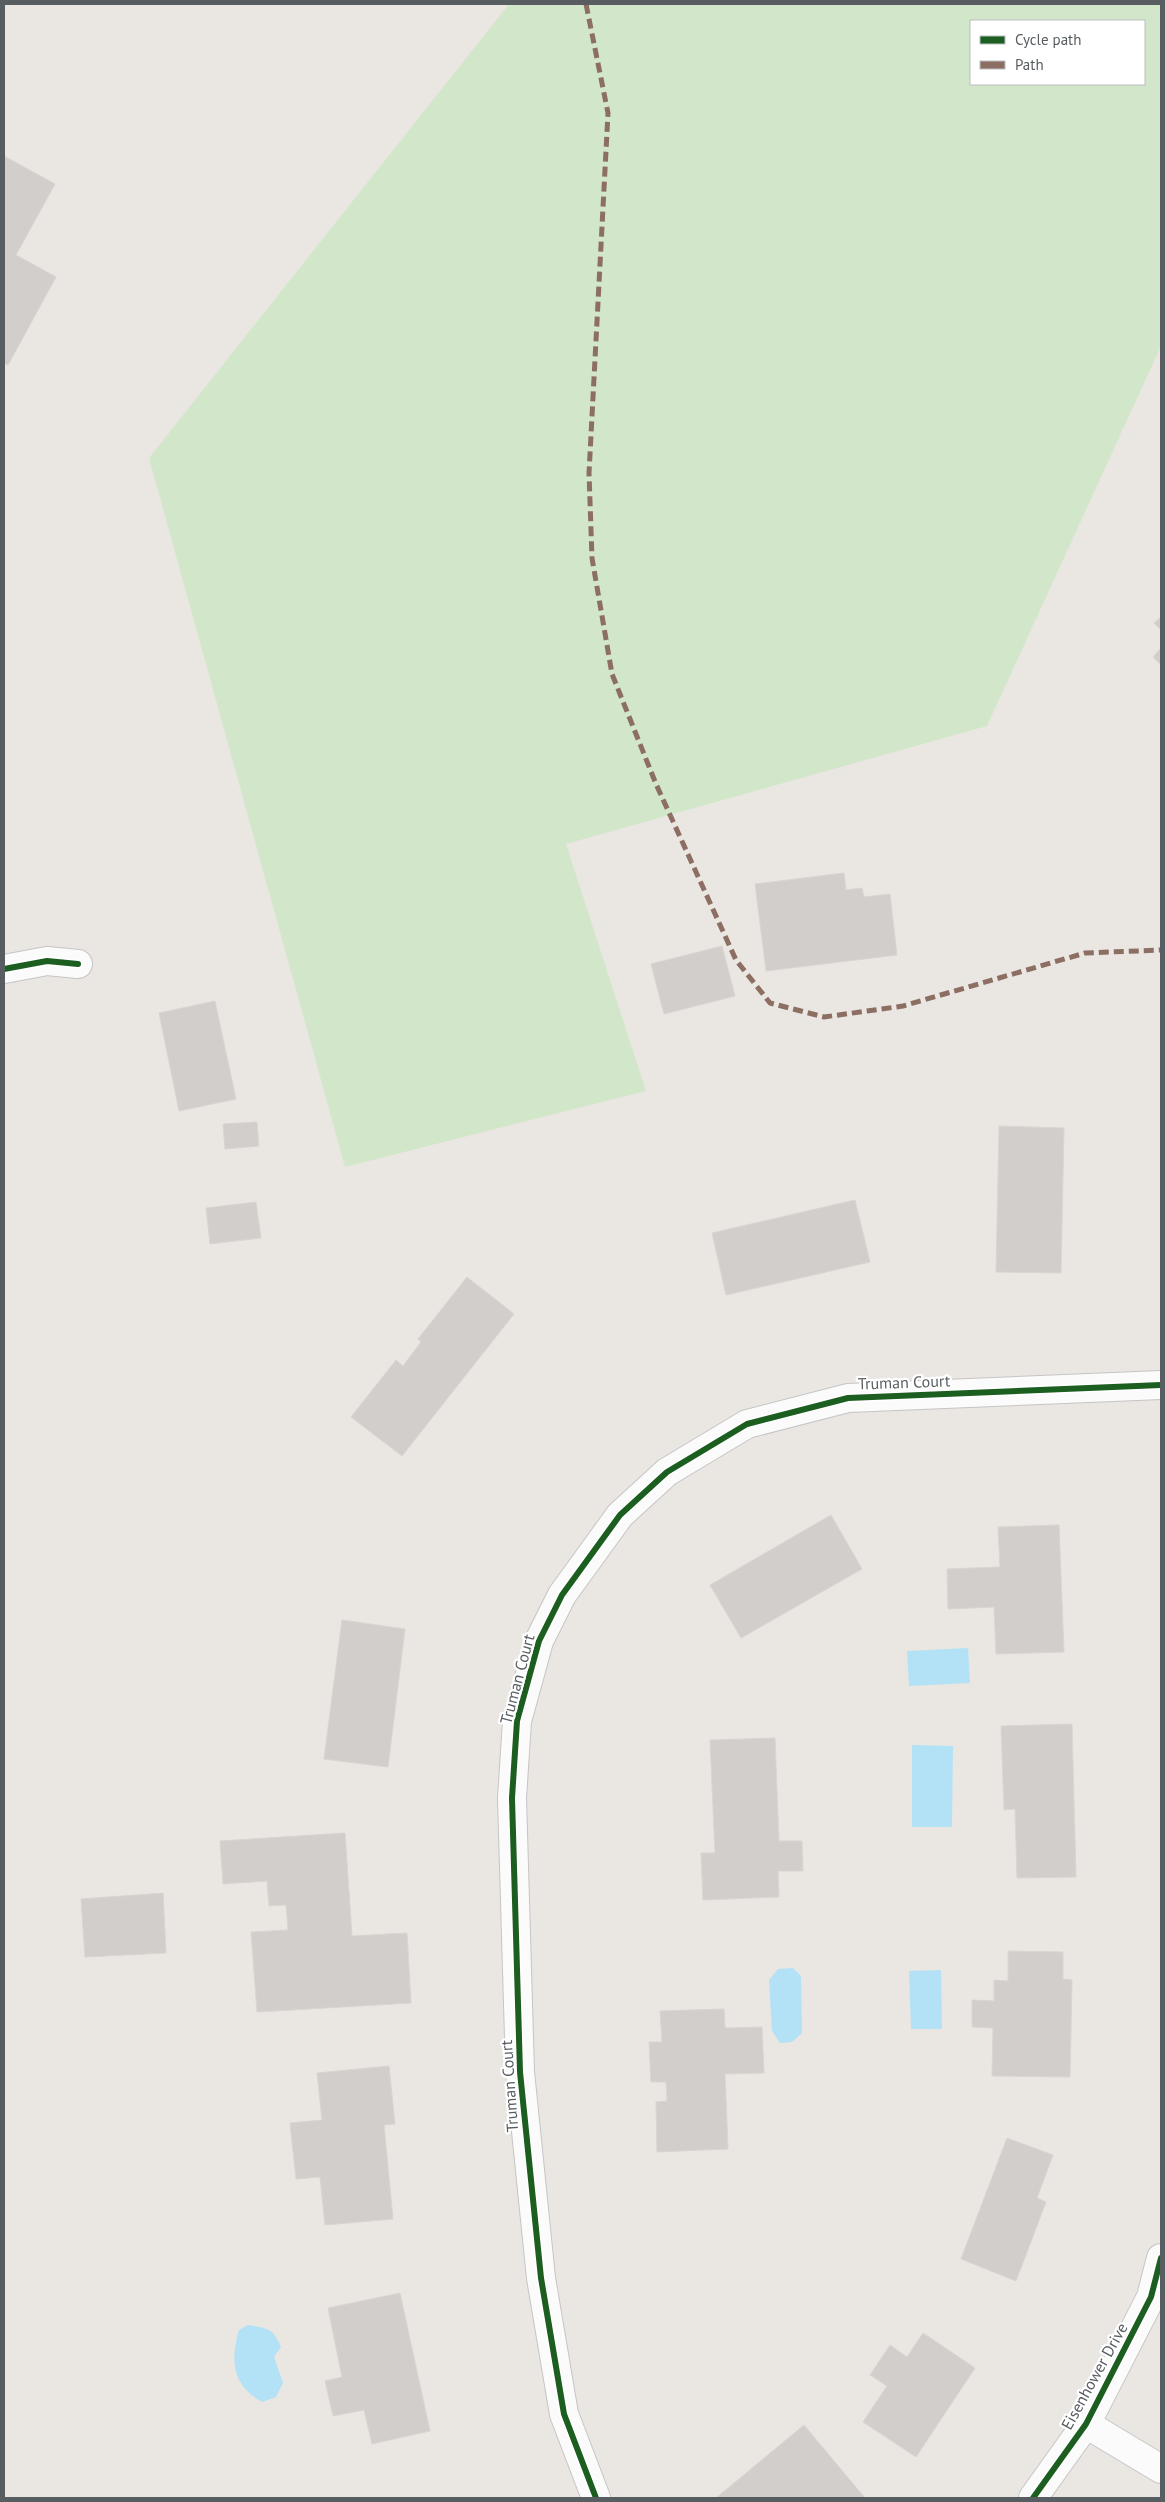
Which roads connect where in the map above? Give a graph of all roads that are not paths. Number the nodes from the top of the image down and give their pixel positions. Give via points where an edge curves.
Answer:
1 (78, 964) dead end
2 (4, 969) edge
3 (1161, 1385) edge
4 (1161, 2258) edge
5 (1086, 2424) junction
6 (1161, 2469) edge
7 (596, 2498) edge
8 (1033, 2498) edge

1 - 2 street via 47,961
3 - 7 street, Truman Court via 848,1398 747,1424 667,1472 620,1515 562,1595 539,1641 517,1721 512,1798 520,2072 541,2278 564,2414
4 - 5 street, Eisenhower Drive via 1151,2298
5 - 6 street
5 - 8 street, Eisenhower Drive

